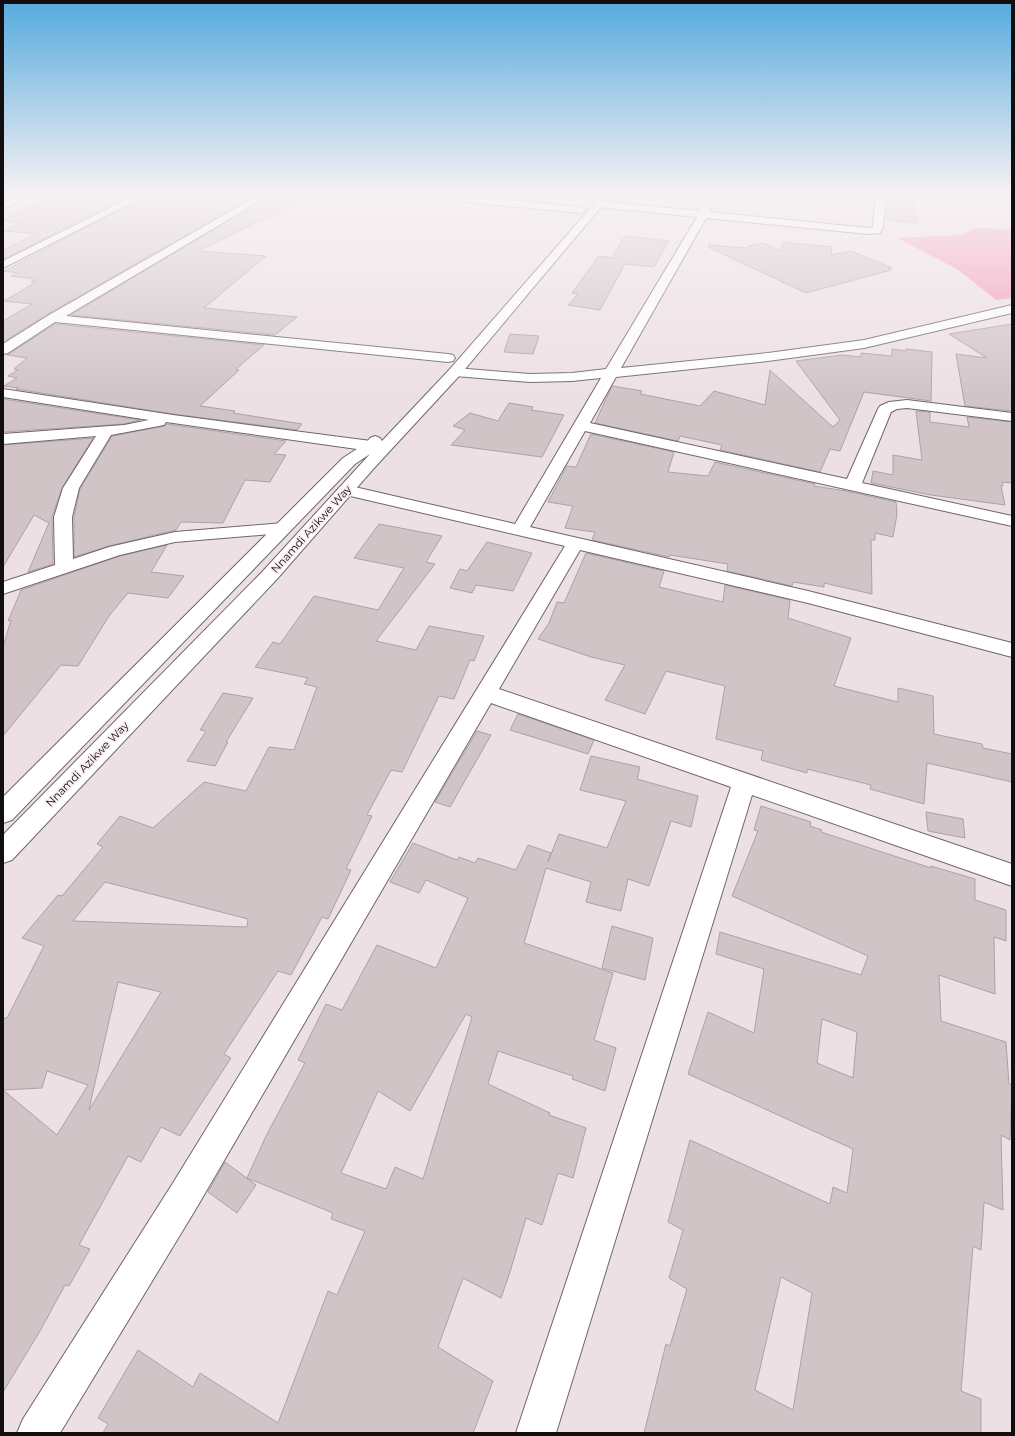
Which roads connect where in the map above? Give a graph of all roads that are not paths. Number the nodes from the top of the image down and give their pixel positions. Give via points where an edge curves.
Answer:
1 (150, 262) edge
2 (533, 262) edge
3 (543, 262) edge
4 (676, 262) edge
5 (1012, 309) edge
6 (53, 318) junction
7 (3, 350) edge
8 (452, 365) junction
9 (612, 373) junction
10 (3, 393) edge
11 (1012, 417) edge
12 (173, 419) junction
13 (580, 425) junction
14 (106, 431) junction
15 (3, 439) edge
16 (371, 446) junction
17 (852, 486) junction
18 (346, 490) junction
19 (1012, 521) edge
20 (283, 528) junction
21 (520, 530) junction
22 (575, 544) junction
23 (64, 568) junction
24 (3, 588) edge
25 (1012, 650) edge
26 (487, 693) junction
27 (744, 782) junction
28 (3, 813) edge
29 (3, 852) edge
30 (1012, 875) edge
31 (37, 1433) edge
32 (536, 1433) edge

1 - 6 main road
2 - 8 main road, Nnamdi Azikwe Way via 515,281
3 - 8 main road, Nnamdi Azikwe Way
4 - 9 main road
5 - 9 main road via 864,344 761,358
6 - 7 main road
6 - 8 main road
8 - 9 main road via 530,378
8 - 16 main road, Nnamdi Azikwe Way via 422,386
8 - 18 main road, Nnamdi Azikwe Way
9 - 13 main road
10 - 12 main road
11 - 17 main road via 907,404 894,405 885,409
12 - 14 main road
12 - 16 main road
13 - 17 main road
13 - 21 main road
14 - 15 main road
14 - 23 main road via 71,488 63,517
16 - 20 main road, Nnamdi Azikwe Way via 349,461
17 - 19 main road
18 - 21 main road
18 - 29 main road, Nnamdi Azikwe Way via 270,575
20 - 23 main road via 175,537 115,551
20 - 28 main road, Nnamdi Azikwe Way
21 - 22 main road
22 - 25 main road via 808,597
22 - 26 main road
23 - 24 main road
26 - 27 main road
26 - 31 main road via 185,1195
27 - 30 main road
27 - 32 main road

